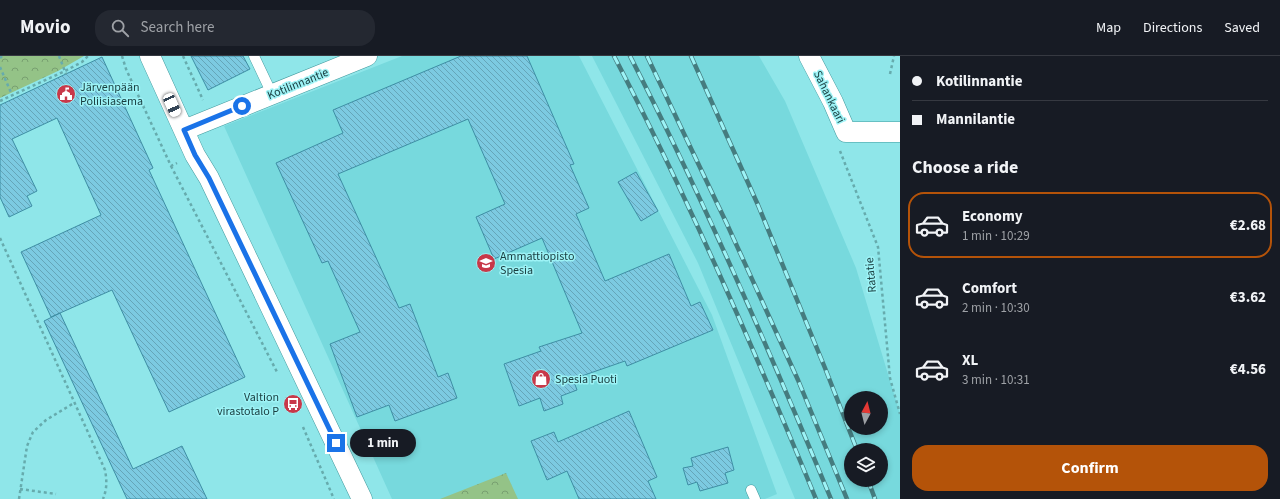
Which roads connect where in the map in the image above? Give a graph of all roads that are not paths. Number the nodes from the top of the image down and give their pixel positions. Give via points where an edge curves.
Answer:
1 (150, 56) edge
2 (254, 56) edge
3 (367, 56) edge
4 (809, 56) edge
5 (272, 94) junction
6 (184, 130) junction
7 (900, 132) edge
8 (362, 499) edge

1 - 6 street
2 - 5 lane
3 - 5 street, Kotilinnantie
4 - 7 street, Sahankaari via 846,132
5 - 6 street, Kotilinnantie
6 - 8 street

